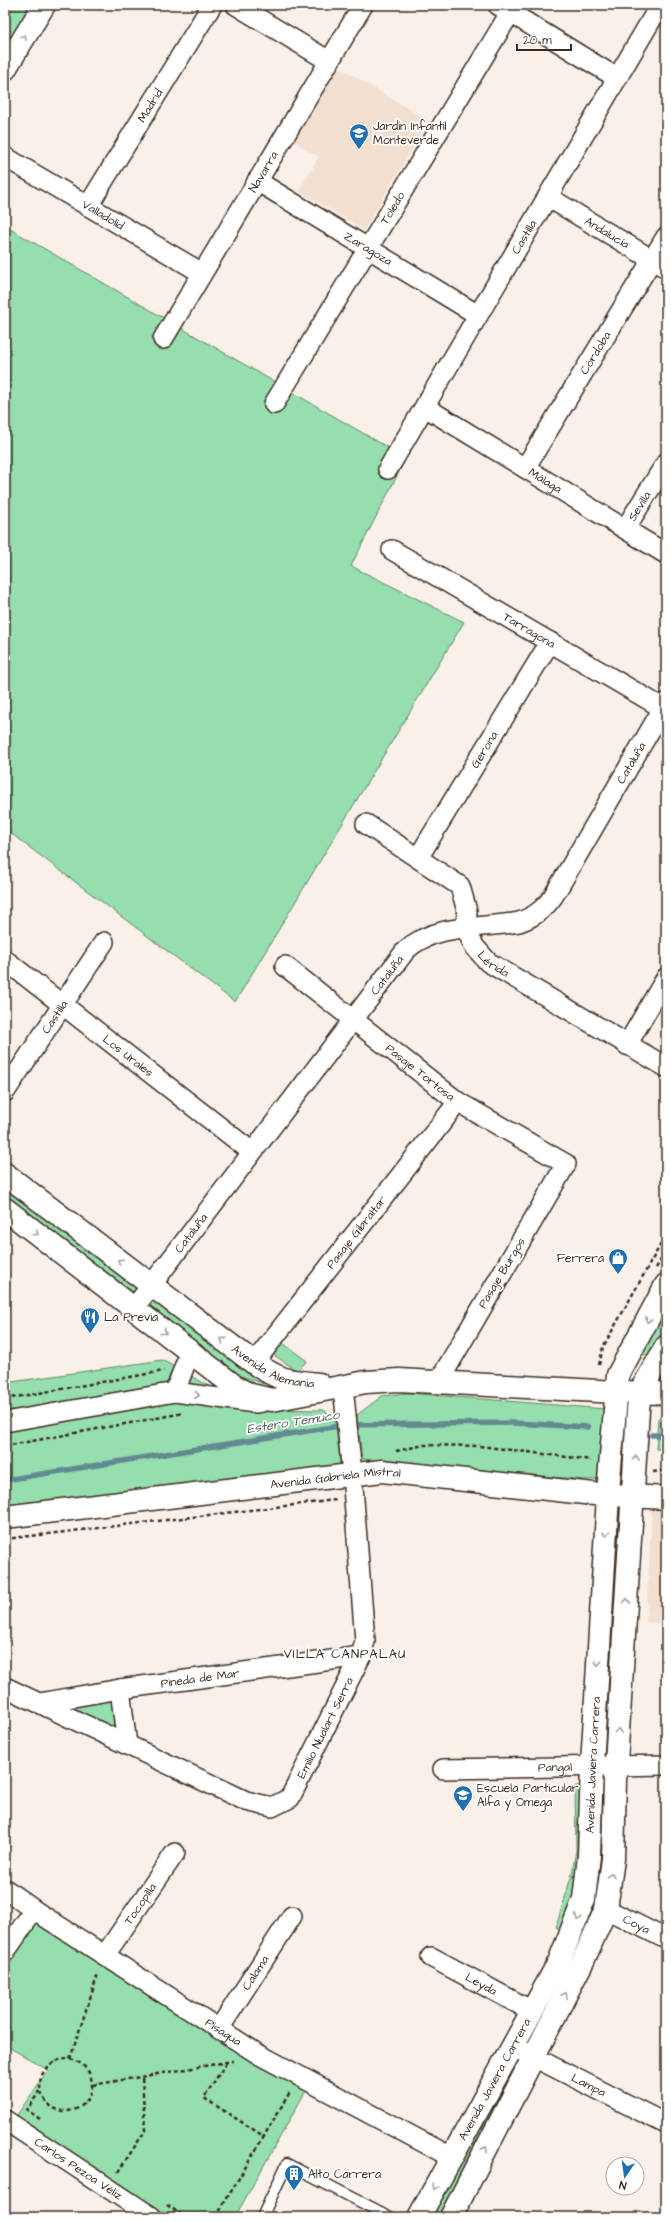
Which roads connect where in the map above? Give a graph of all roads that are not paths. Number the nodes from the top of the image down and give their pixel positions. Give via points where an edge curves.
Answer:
1 (44, 5) edge
2 (212, 5) edge
3 (236, 5) edge
4 (363, 5) edge
5 (660, 5) edge
6 (504, 9) edge
7 (329, 61) junction
8 (5, 69) edge
9 (617, 78) junction
10 (5, 157) edge
11 (257, 181) junction
12 (548, 197) junction
13 (88, 206) junction
14 (666, 237) edge
15 (368, 249) junction
16 (659, 264) edge
17 (202, 273) junction
18 (478, 315) junction
19 (163, 339) dead end
20 (274, 404) dead end
21 (425, 407) junction
22 (666, 463) edge
23 (525, 468) junction
24 (388, 470) dead end
25 (625, 529) junction
26 (392, 550) dead end
27 (666, 554) edge
28 (550, 642) junction
29 (665, 707) edge
30 (366, 824) dead end
31 (418, 858) junction
32 (466, 928) junction
33 (104, 942) dead end
34 (5, 960) edge
35 (285, 966) dead end
36 (666, 978) edge
37 (64, 1006) junction
38 (352, 1021) junction
39 (627, 1045) junction
40 (666, 1066) edge
41 (5, 1092) edge
42 (458, 1102) junction
43 (252, 1152) junction
44 (566, 1164) joint
45 (5, 1174) edge
46 (5, 1209) edge
47 (151, 1284) junction
48 (666, 1285) edge
49 (134, 1308) junction
50 (666, 1347) edge
51 (188, 1358) junction
52 (254, 1363) junction
53 (439, 1381) junction
54 (175, 1392) junction
55 (616, 1392) junction
56 (640, 1392) junction
57 (666, 1393) edge
58 (344, 1395) junction
59 (272, 1400) junction
60 (10, 1417) edge
61 (352, 1466) junction
62 (608, 1495) junction
63 (634, 1496) junction
64 (666, 1498) edge
65 (5, 1517) edge
66 (361, 1656) junction
67 (5, 1687) edge
68 (120, 1689) junction
69 (39, 1703) junction
70 (127, 1745) junction
71 (666, 1765) edge
72 (592, 1766) junction
73 (616, 1766) junction
74 (443, 1769) dead end
75 (175, 1853) dead end
76 (5, 1889) edge
77 (606, 1909) junction
78 (34, 1910) junction
79 (292, 1916) dead end
80 (666, 1939) edge
81 (5, 1952) edge
82 (105, 1955) junction
83 (430, 1957) dead end
84 (532, 2011) junction
85 (219, 2029) junction
86 (512, 2046) junction
87 (532, 2057) junction
88 (5, 2120) edge
89 (666, 2124) edge
90 (451, 2157) junction
91 (152, 2217) edge
92 (262, 2217) edge
93 (390, 2217) edge
94 (419, 2217) edge
95 (451, 2217) edge

8 -> 1 main road
2 - 13 street, Madrid
3 - 7 street
4 - 7 street, Navarra
5 - 9 street, Castilla
6 - 9 street
6 - 15 street, Toledo
7 - 11 street, Navarra
9 - 12 street, Castilla
10 - 13 street, Valladolid
11 - 15 street, Zaragoza
11 - 17 street, Navarra
12 - 16 street, Andalucía
12 - 18 street, Castilla
13 - 17 street, Valladolid
14 - 16 street, Córdoba
15 - 18 street, Zaragoza
15 - 20 street, Toledo
16 - 23 street, Córdoba
17 - 19 street, Navarra
18 - 21 street, Castilla
21 - 23 street, Málaga
21 - 24 street, Castilla
22 - 25 street, Sevilla
23 - 25 street, Málaga
25 - 27 street, Málaga
26 - 28 street, Tarragona
28 - 29 street, Tarragona
28 - 31 street, Gerona
29 - 32 street, Cataluña via 544,908 519,922
30 - 31 street, Lérida
31 - 32 street, Lérida via 460,886 467,912
32 - 38 street, Cataluña via 432,934 414,943
32 - 39 street, Lérida via 481,954 497,968
33 - 37 street, Castilla
34 - 37 street, Los Urales
35 - 38 street, Pasaje Tortosa
36 - 39 street
37 - 41 street, Castilla
37 - 43 street, Los Urales
38 - 42 street, Pasaje Tortosa
38 - 43 street, Cataluña
39 - 40 street, Lérida
42 - 44 street, Pasaje Tortosa
42 - 52 street, Pasaje Gibraltar
43 - 47 street, Cataluña
44 - 53 street, Pasaje Burgos
47 -> 45 main road, Avenida Alemania
46 -> 49 main road, Avenida Alemania
47 - 49 street, Cataluña
52 -> 47 main road, Avenida Alemania
48 -> 55 main road, Avenida Javiera Carrera via 618,1375
49 -> 51 main road, Avenida Alemania
50 - 56 main road, Avenida Javiera Carrera
51 - 54 street
51 - 59 main road, Avenida Alemania via 237,1388 251,1395
52 - 58 main road, Avenida Alemania via 276,1378
53 - 55 main road
53 - 58 main road via 399,1380
54 -> 59 street via 255,1403
54 - 60 street
55 - 56 main road
55 - 62 main road, Avenida Javiera Carrera
56 - 57 main road
63 -> 56 main road, Avenida Javiera Carrera
58 - 59 main road, Avenida Alemania
58 - 61 street, Emilio Nualart Serra
61 - 62 main road, Avenida Gabriela Mistral
61 - 65 main road, Avenida Gabriela Mistral
61 - 66 street, Emilio Nualart Serra via 365,1641
62 - 63 main road, Avenida Gabriela Mistral
62 -> 72 main road, Avenida Javiera Carrera
63 - 64 main road, Avenida Gabriela Mistral
73 -> 63 main road, Avenida Javiera Carrera
66 - 68 street, Pineda de Mar
66 - 70 street, Emilio Nualart Serra via 290,1798 272,1807 246,1801
67 - 69 street, Emilio Nualart Serra
68 - 69 street, Pineda de Mar
68 - 70 street
69 - 70 street, Emilio Nualart Serra
71 - 73 street, Pangal
72 - 73 street, Pangal
72 - 74 street, Pangal
72 -> 84 main road, Avenida Javiera Carrera via 589,1863 584,1899 559,1962
77 -> 73 main road, Avenida Javiera Carrera via 613,1859
75 - 82 street, Tocopilla
76 - 78 street, Pisagua
77 - 80 street, Coya
87 -> 77 main road, Avenida Javiera Carrera via 599,1930
78 - 81 street
78 - 82 street, Pisagua
79 - 85 street, Calama
82 - 85 street, Pisagua
83 - 84 street, Leyda
84 - 86 main road, Avenida Javiera Carrera
85 - 90 street, Pisagua via 258,2054
86 - 87 street, Lampa
86 - 90 main road, Avenida Javiera Carrera
87 - 89 street, Lampa
95 -> 87 main road, Avenida Javiera Carrera
88 - 91 street, Carlos Pezoa Véliz
90 -> 94 main road, Avenida Javiera Carrera
92 - 93 lane via 287,2164

